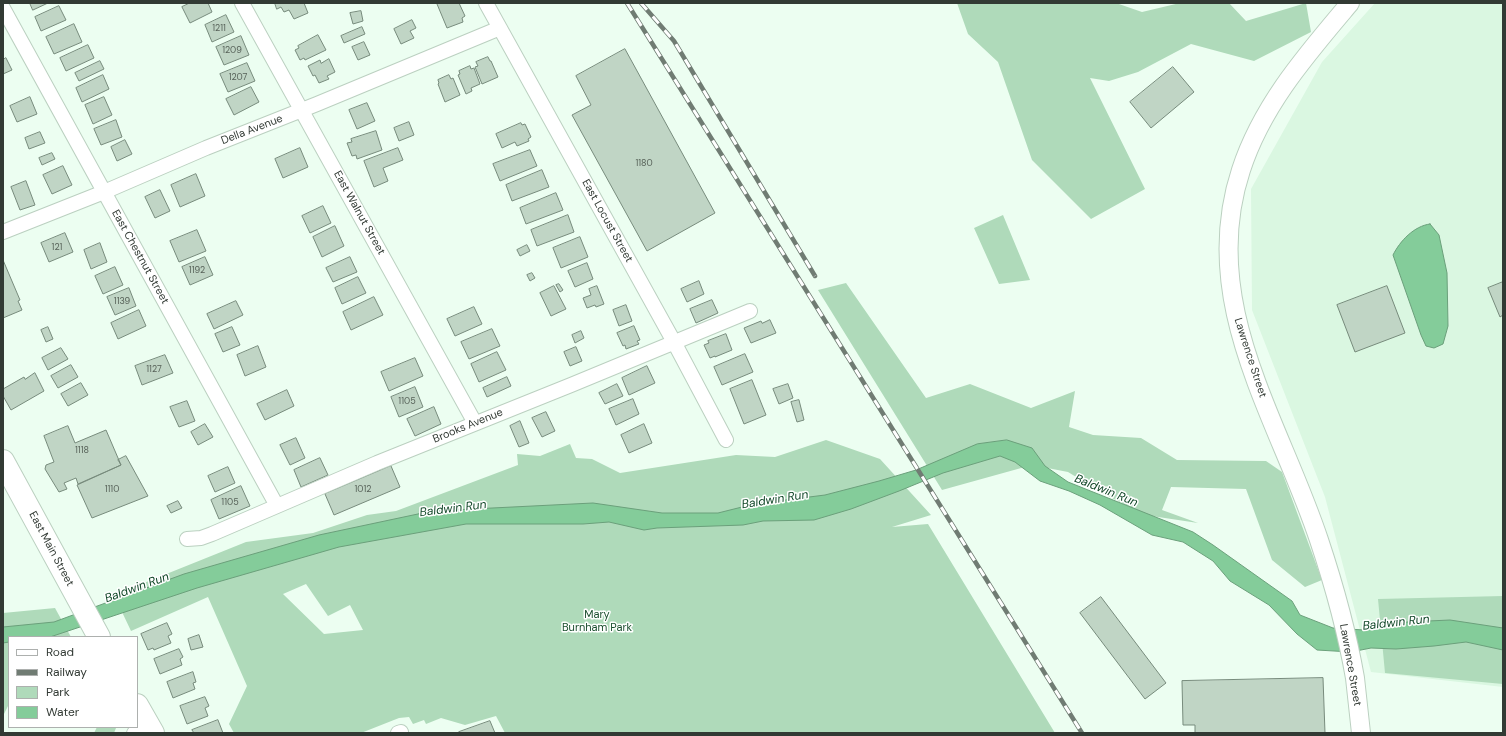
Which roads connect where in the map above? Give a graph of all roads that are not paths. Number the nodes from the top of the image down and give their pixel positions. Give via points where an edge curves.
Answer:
1 (242, 3) edge
2 (486, 3) edge
3 (1350, 3) edge
4 (3, 8) edge
5 (500, 28) junction
6 (302, 110) junction
7 (104, 192) junction
8 (3, 232) edge
9 (750, 311) dead end
10 (674, 342) junction
11 (475, 423) junction
12 (726, 440) dead end
13 (3, 461) edge
14 (277, 506) junction
15 (187, 539) dead end
16 (98, 636) edge
17 (1361, 733) edge

1 - 6 street, East Walnut Street
2 - 5 street, East Locust Street
3 - 17 street, Lawrence Street via 1289,78 1266,113 1252,142 1235,189 1229,244 1234,308 1240,335 1319,540 1352,662
4 - 7 street, East Chestnut Street
5 - 6 street, Della Avenue
5 - 10 street, East Locust Street
6 - 7 street, Della Avenue
6 - 11 street, East Walnut Street
7 - 8 street, Della Avenue
7 - 14 street, East Chestnut Street
9 - 10 street, Brooks Avenue
10 - 11 street, Brooks Avenue
10 - 12 street, East Locust Street
11 - 14 street, Brooks Avenue
13 - 16 main road, East Main Street
14 - 15 street, Brooks Avenue via 201,538

